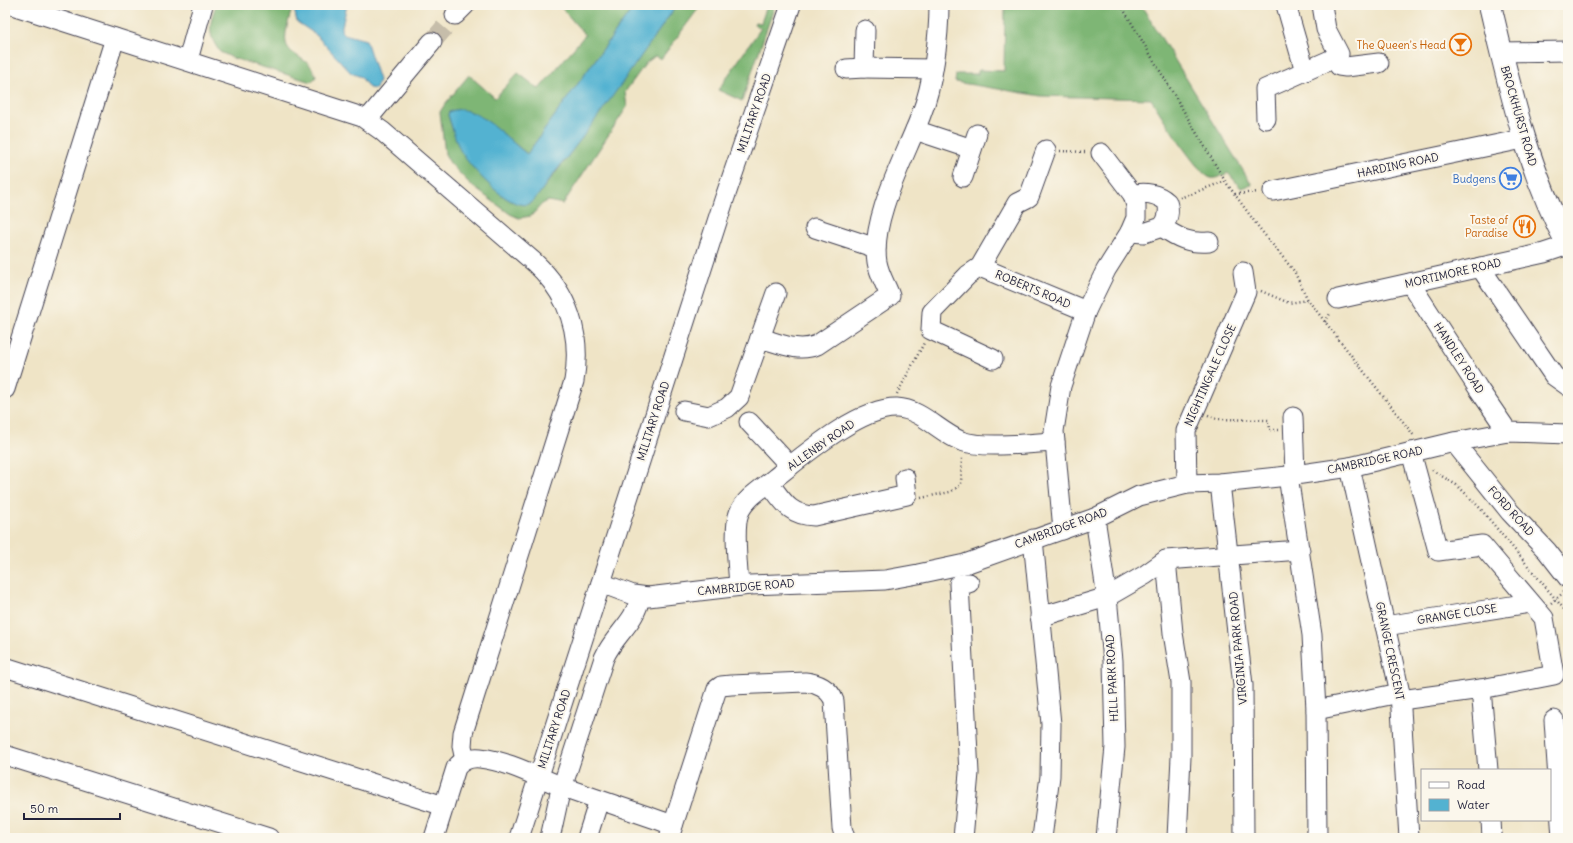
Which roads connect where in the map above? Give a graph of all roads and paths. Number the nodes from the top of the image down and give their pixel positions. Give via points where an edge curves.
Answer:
1 (12, 5) edge
2 (203, 5) edge
3 (791, 5) edge
4 (939, 5) edge
5 (1121, 5) edge
6 (1286, 5) edge
7 (1322, 5) edge
8 (1490, 5) edge
9 (865, 30) dead end
10 (115, 38) junction
11 (432, 42) tunnel mouth
12 (1568, 51) edge
13 (1502, 52) junction
14 (1334, 57) junction
15 (188, 60) junction
16 (1379, 62) dead end
17 (933, 69) junction
18 (1305, 71) junction
19 (1266, 119) dead end
20 (367, 120) junction
21 (915, 130) junction
22 (1523, 139) junction
23 (1046, 150) joint
24 (1101, 153) joint
25 (963, 178) dead end
26 (1225, 181) junction
27 (1273, 191) joint
28 (1235, 194) junction
29 (1132, 195) junction
30 (1167, 202) junction
31 (1162, 227) junction
32 (815, 228) dead end
33 (1130, 232) junction
34 (1210, 242) dead end
35 (1568, 245) edge
36 (876, 248) junction
37 (980, 267) junction
38 (1480, 267) junction
39 (1243, 272) dead end
40 (1410, 283) junction
41 (1253, 291) junction
42 (776, 293) dead end
43 (1338, 299) dead end
44 (1308, 300) junction
45 (1086, 311) junction
46 (931, 330) junction
47 (760, 338) junction
48 (992, 359) dead end
49 (1568, 386) edge
50 (5, 389) edge
51 (896, 408) junction
52 (1195, 409) junction
53 (684, 411) dead end
54 (748, 422) dead end
55 (1293, 424) joint
56 (1508, 432) junction
57 (1568, 434) edge
58 (1054, 442) junction
59 (1454, 442) junction
60 (968, 443) junction
61 (1416, 451) junction
62 (790, 466) junction
63 (1350, 467) junction
64 (1291, 475) junction
65 (769, 483) junction
66 (1220, 483) junction
67 (1187, 484) junction
68 (906, 486) joint
69 (1095, 518) junction
70 (1063, 530) junction
71 (1033, 540) junction
72 (1300, 550) junction
73 (1228, 556) junction
74 (1166, 560) junction
75 (1568, 578) edge
76 (601, 583) junction
77 (959, 583) junction
78 (739, 586) junction
79 (1568, 588) edge
80 (640, 597) junction
81 (1107, 597) junction
82 (1555, 599) junction
83 (1534, 608) junction
84 (1568, 614) edge
85 (1040, 617) junction
86 (1385, 626) junction
87 (5, 667) edge
88 (1480, 689) junction
89 (1401, 696) junction
90 (1316, 710) junction
91 (1554, 720) dead end
92 (5, 755) edge
93 (465, 760) junction
94 (1488, 769) edge
95 (539, 776) junction
96 (562, 787) junction
97 (599, 800) junction
98 (444, 806) junction
99 (1491, 821) edge
100 (671, 831) edge
101 (269, 838) edge
102 (434, 838) edge
103 (519, 838) edge
104 (550, 838) edge
105 (587, 838) edge
106 (845, 838) edge
107 (963, 838) edge
108 (1042, 838) edge
109 (1106, 838) edge
110 (1177, 838) edge
111 (1244, 838) edge
112 (1317, 838) edge
113 (1409, 838) edge
114 (1492, 838) edge
115 (1562, 838) edge

1 - 10 street
2 - 15 street
3 - 76 street, MILITARY ROAD via 724,200
4 - 17 street
5 - 26 path
6 - 18 street
7 - 14 street via 1326,29 1339,54
8 - 13 main road, BROCKHURST ROAD
9 - 17 street via 855,68
10 - 15 street
10 - 50 street
11 - 20 street
12 - 13 street
13 - 22 main road, BROCKHURST ROAD
14 - 16 street via 1339,66 1346,67
14 - 18 street
15 - 20 street via 349,111
17 - 21 street via 927,98
18 - 19 street via 1265,89
20 - 93 street via 546,274 566,303 576,338 576,366 570,395 463,734
21 - 25 street via 975,141
21 - 36 street via 880,220
22 - 27 street, HARDING ROAD
22 - 35 main road, BROCKHURST ROAD via 1547,201
23 - 24 path
23 - 37 street via 1029,197 1017,203
24 - 29 street
26 - 28 path
26 - 30 path
27 - 28 path
28 - 44 path via 1294,271
29 - 30 street via 1150,194 1159,196
29 - 33 street via 1137,212
30 - 31 street via 1168,218
31 - 33 street via 1144,233
31 - 34 street via 1188,242
32 - 36 street
33 - 45 street via 1106,270
35 - 38 street, MORTIMORE ROAD
36 - 47 street via 880,272 894,301 808,348
37 - 45 street, ROBERTS ROAD
37 - 46 street via 968,275 932,312
38 - 40 street, MORTIMORE ROAD
38 - 49 street via 1554,376
39 - 41 street
40 - 43 street, MORTIMORE ROAD
40 - 56 street, HANDLEY ROAD
41 - 44 path via 1288,303
41 - 52 street, NIGHTINGALE CLOSE
42 - 47 street
44 - 61 path via 1414,436
45 - 58 street via 1061,386
46 - 48 street
46 - 51 path via 896,394
47 - 53 street via 739,397 727,408 709,416
51 - 60 street, ALLENBY ROAD via 916,414 956,439
51 - 62 street, ALLENBY ROAD via 881,410 864,417 833,434
52 - 55 path via 1217,419 1269,420 1270,430
52 - 67 street, NIGHTINGALE CLOSE via 1186,431
54 - 62 street
55 - 64 street
56 - 57 street, CAMBRIDGE ROAD
56 - 59 street, CAMBRIDGE ROAD
58 - 60 street, ALLENBY ROAD
58 - 70 street
59 - 61 street, CAMBRIDGE ROAD
59 - 75 street, FORD ROAD via 1510,512 1547,551
60 - 68 path via 961,459 961,485 950,492 917,499
61 - 63 street, CAMBRIDGE ROAD
61 - 82 path via 1425,466 1458,486 1479,506
61 - 83 street via 1438,551 1482,545
62 - 65 street, ALLENBY ROAD
63 - 64 street, CAMBRIDGE ROAD
63 - 86 street, GRANGE CRESCENT
64 - 66 street, CAMBRIDGE ROAD
64 - 72 street
65 - 68 street via 786,506 802,516 814,516
65 - 78 street, ALLENBY ROAD via 748,501 738,515
66 - 67 street, CAMBRIDGE ROAD
66 - 73 street, VIRGINIA PARK ROAD
67 - 69 street, CAMBRIDGE ROAD via 1139,496
69 - 70 street, CAMBRIDGE ROAD
69 - 81 street, HILL PARK ROAD
70 - 71 street, CAMBRIDGE ROAD
71 - 77 street, CAMBRIDGE ROAD
71 - 85 street
72 - 73 street
72 - 90 street via 1312,635
73 - 74 street
73 - 111 street, VIRGINIA PARK ROAD via 1243,685
74 - 81 street
74 - 110 street via 1173,634 1181,682
76 - 80 street, CAMBRIDGE ROAD
76 - 95 street, MILITARY ROAD
77 - 78 street, CAMBRIDGE ROAD via 885,580
77 - 107 street via 969,773
78 - 80 street, CAMBRIDGE ROAD
79 - 82 path
80 - 96 street via 634,617 606,654
81 - 85 street
81 - 109 street, HILL PARK ROAD via 1113,662 1115,747
82 - 83 path
82 - 84 path
83 - 86 street, GRANGE CLOSE
83 - 88 street via 1544,618 1554,675
85 - 108 street via 1051,724 1050,776
86 - 89 street, GRANGE CRESCENT
87 - 98 street
88 - 89 street
88 - 94 street
89 - 90 street
89 - 113 street, GRANGE CRESCENT
90 - 112 street
91 - 115 street
92 - 101 street
93 - 95 street via 485,759
93 - 98 street via 456,768
95 - 96 street
95 - 103 street, MILITARY ROAD
96 - 97 street
96 - 104 street
97 - 100 street
97 - 105 street
98 - 102 street
99 - 114 street
100 - 106 street via 714,696 719,688 731,685 813,682 834,701 842,828

